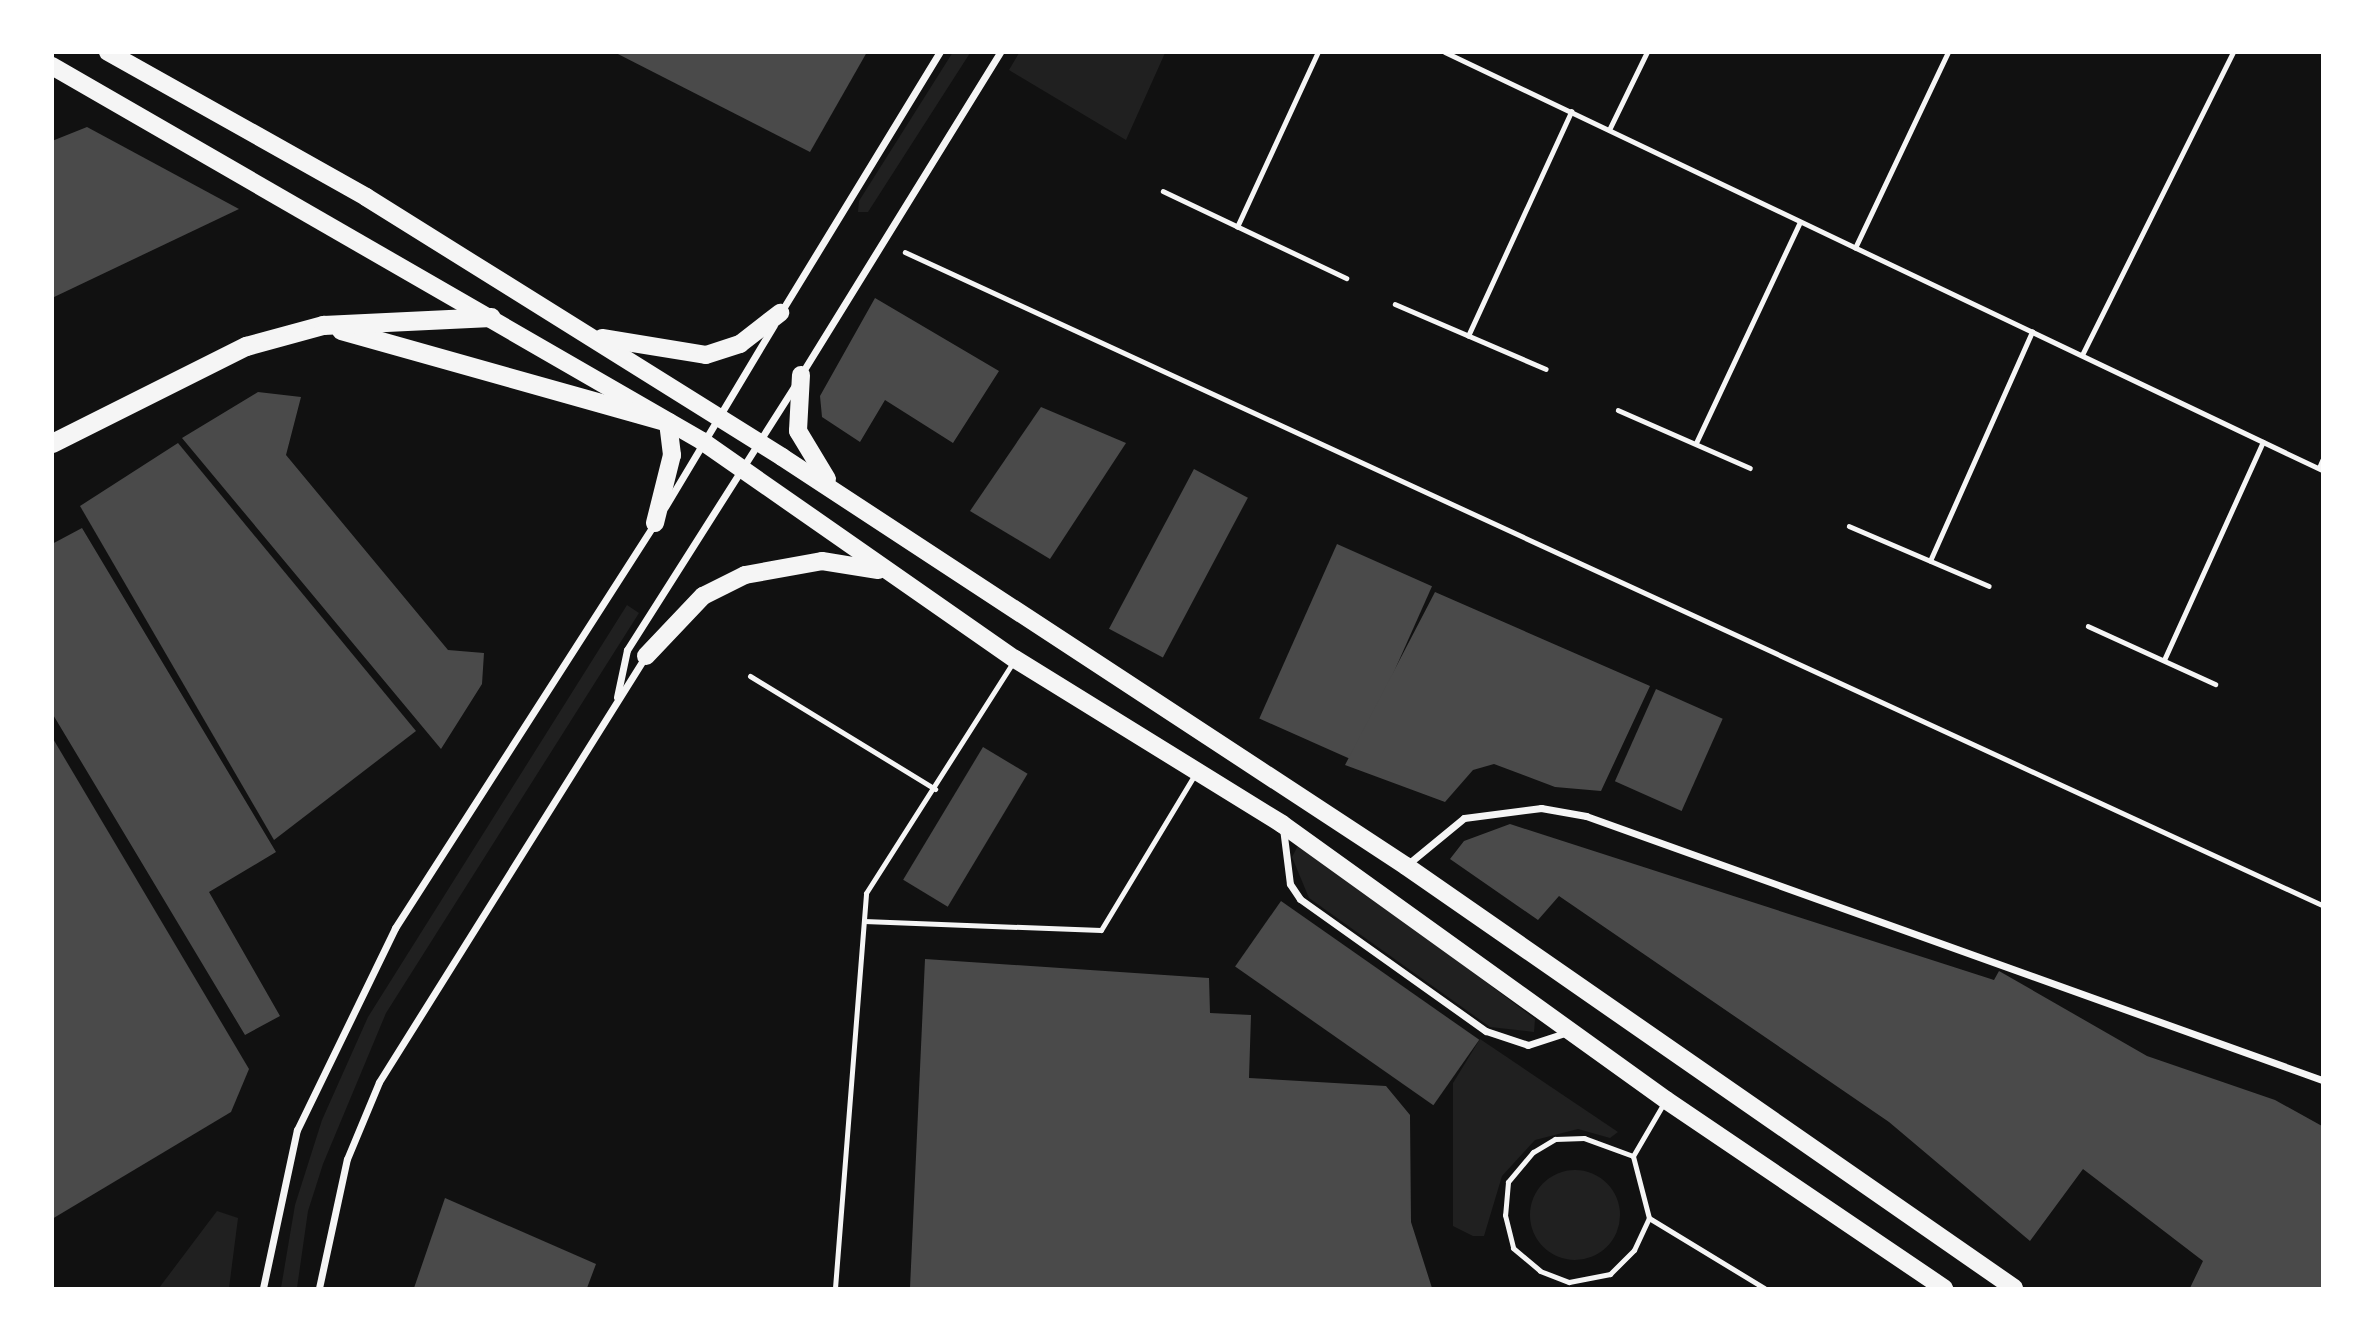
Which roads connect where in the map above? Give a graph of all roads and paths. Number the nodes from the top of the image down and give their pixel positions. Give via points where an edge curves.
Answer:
1 (108, 52) edge
2 (940, 52) edge
3 (1000, 52) edge
4 (1318, 52) edge
5 (1445, 52) edge
6 (1647, 52) edge
7 (1948, 52) edge
8 (2232, 54) edge
9 (52, 66) edge
10 (1571, 112) junction
11 (1609, 130) junction
12 (1163, 191) dead end
13 (1800, 222) junction
14 (1237, 227) junction
15 (879, 240) junction
16 (1855, 248) junction
17 (1346, 278) dead end
18 (1395, 304) dead end
19 (780, 313) junction
20 (491, 317) junction
21 (323, 325) junction
22 (2032, 332) junction
23 (587, 335) junction
24 (1468, 336) junction
25 (2082, 355) junction
26 (1546, 369) dead end
27 (801, 375) junction
28 (1618, 410) dead end
29 (718, 416) junction
30 (668, 422) junction
31 (701, 441) junction
32 (2263, 442) junction
33 (52, 443) edge
34 (760, 443) junction
35 (1696, 443) junction
36 (2322, 461) edge
37 (1750, 468) dead end
38 (2321, 469) edge
39 (743, 470) junction
40 (852, 503) junction
41 (655, 523) junction
42 (1849, 526) dead end
43 (1930, 561) junction
44 (889, 573) junction
45 (1989, 586) dead end
46 (2088, 626) dead end
47 (646, 656) joint
48 (1015, 659) junction
49 (2164, 660) junction
50 (750, 676) dead end
51 (2215, 684) dead end
52 (617, 696) junction
53 (1196, 771) junction
54 (934, 789) junction
55 (1282, 824) junction
56 (1406, 866) junction
57 (2322, 905) edge
58 (864, 921) junction
59 (1570, 1031) junction
60 (2322, 1080) edge
61 (1666, 1100) junction
62 (1633, 1156) junction
63 (1649, 1218) junction
64 (263, 1289) edge
65 (319, 1289) edge
66 (835, 1289) edge
67 (1764, 1289) edge
68 (1944, 1289) edge
69 (2014, 1289) edge

1 - 23 main road via 366,197
2 - 19 street
3 - 15 street
4 - 14 path
5 - 10 path
6 - 11 path
7 - 16 path
8 - 25 path
9 - 20 main road
10 - 11 path
10 - 24 path
11 - 13 path
12 - 14 path
13 - 16 path
13 - 35 path
14 - 17 path
15 - 27 street
15 - 57 path
16 - 22 path
18 - 24 path
19 - 23 main road via 740,344 706,355
19 - 29 street
20 - 21 highway
20 - 30 main road
21 - 30 highway
21 - 33 highway via 246,346
22 - 25 path
22 - 43 path
23 - 29 main road
24 - 26 path
25 - 32 path
27 - 34 street
27 - 40 main road via 795,404 806,454
28 - 35 path
29 - 31 street
29 - 34 main road
30 - 31 main road
30 - 41 main road via 672,455
31 - 39 main road
31 - 41 street
32 - 38 path
32 - 49 path
34 - 39 street
34 - 40 main road
35 - 37 path
36 - 38 path
39 - 44 main road
39 - 52 street via 626,650
40 - 56 main road
41 - 64 street via 382,952 297,1130
42 - 43 path
43 - 45 path
44 - 47 main road via 822,561 746,575 703,596
44 - 48 main road
46 - 49 path
47 - 52 street
48 - 53 main road
48 - 54 lane
49 - 51 path
50 - 54 lane
52 - 65 street via 379,1083 348,1159
53 - 55 main road
53 - 58 lane via 1101,930
54 - 58 lane via 866,893
55 - 59 main road
55 - 59 street via 1290,884 1300,900 1506,1041 1548,1043
56 - 60 street via 1464,818 1541,808 1586,816
56 - 69 main road
58 - 66 lane
59 - 61 main road
61 - 62 lane
61 - 68 main road
62 - 63 lane
62 - 63 lane via 1584,1138 1555,1139 1533,1152 1508,1182 1505,1214 1514,1248 1540,1271 1569,1282 1610,1274 1634,1250
63 - 67 lane

